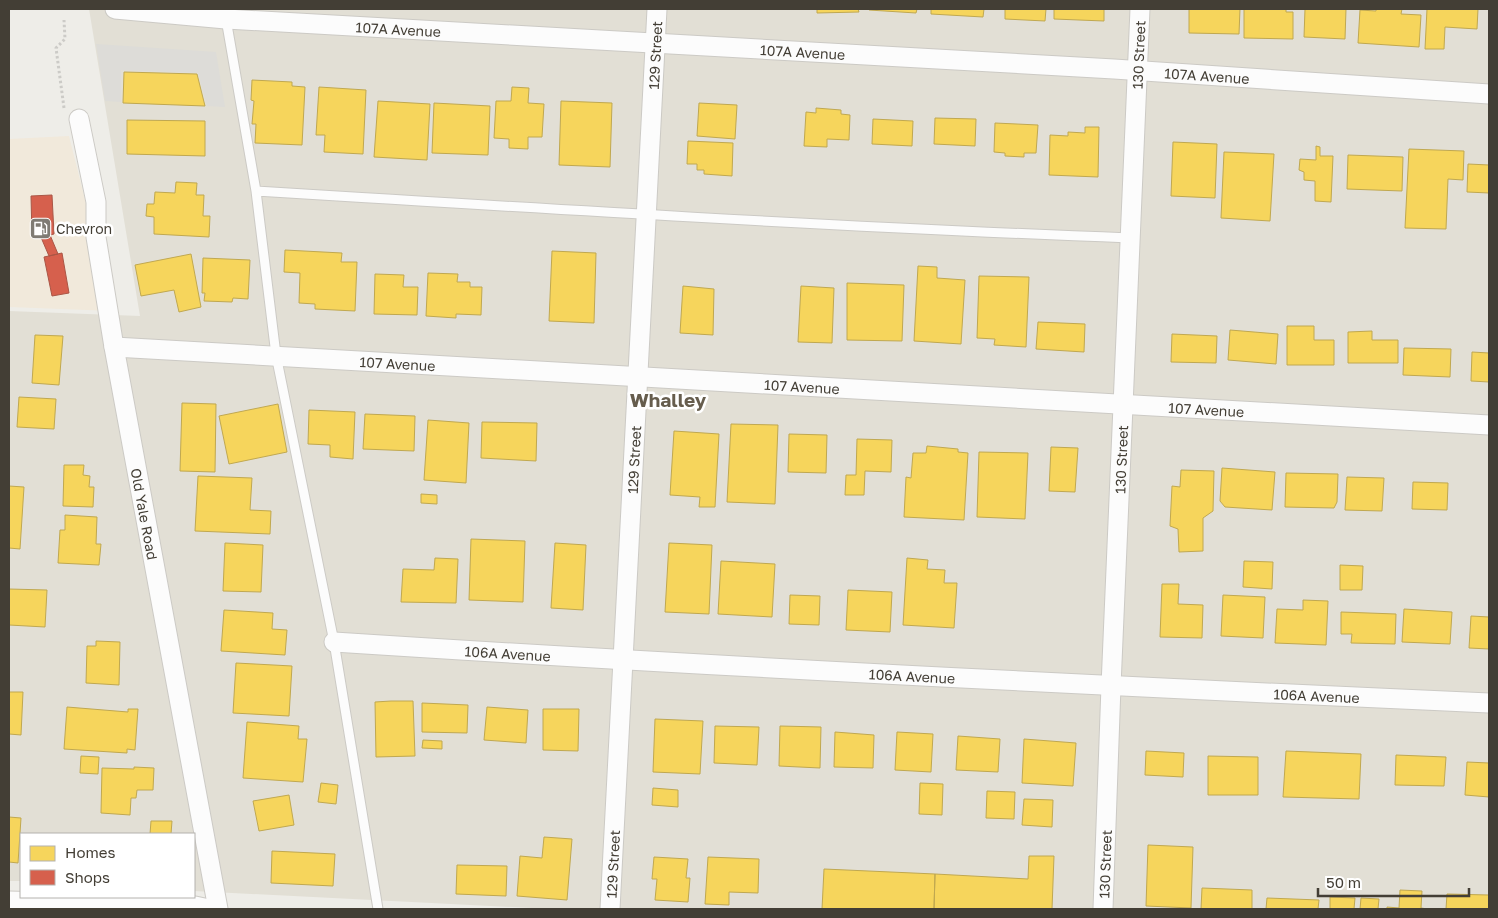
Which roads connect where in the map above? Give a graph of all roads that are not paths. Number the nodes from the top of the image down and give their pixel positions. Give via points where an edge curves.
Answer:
1 (115, 9) edge
2 (657, 9) edge
3 (1140, 9) edge
4 (226, 19) junction
5 (655, 42) junction
6 (1138, 70) junction
7 (1489, 94) edge
8 (72, 118) road end
9 (256, 191) junction
10 (646, 215) junction
11 (1130, 238) junction
12 (114, 347) junction
13 (276, 355) junction
14 (638, 377) junction
15 (1123, 404) junction
16 (1489, 425) edge
17 (334, 642) junction
18 (623, 661) junction
19 (1111, 686) junction
20 (1489, 703) edge
21 (9, 901) edge
22 (209, 909) edge
23 (218, 909) edge
24 (378, 909) edge
25 (610, 909) edge
26 (1103, 909) edge

1 - 4 street, 107A Avenue
2 - 5 street, 129 Street
3 - 6 street, 130 Street
4 - 5 street, 107A Avenue
4 - 9 lane
5 - 6 street, 107A Avenue
5 - 10 street, 129 Street
6 - 7 street, 107A Avenue
6 - 11 street, 130 Street
8 - 12 street, Old Yale Road via 96,202 96,237
9 - 10 lane
9 - 13 lane
10 - 11 lane
10 - 14 street, 129 Street
11 - 15 street, 130 Street
12 - 13 street, 107 Avenue
12 - 23 street, Old Yale Road
13 - 14 street, 107 Avenue
13 - 17 lane
14 - 15 street, 107 Avenue
14 - 18 street, 129 Street
15 - 16 street, 107 Avenue
15 - 19 street, 130 Street
17 - 18 street, 106A Avenue
17 - 24 lane
18 - 19 street, 106A Avenue
18 - 25 street, 129 Street
19 - 20 street, 106A Avenue
19 - 26 street, 130 Street
21 - 22 street

